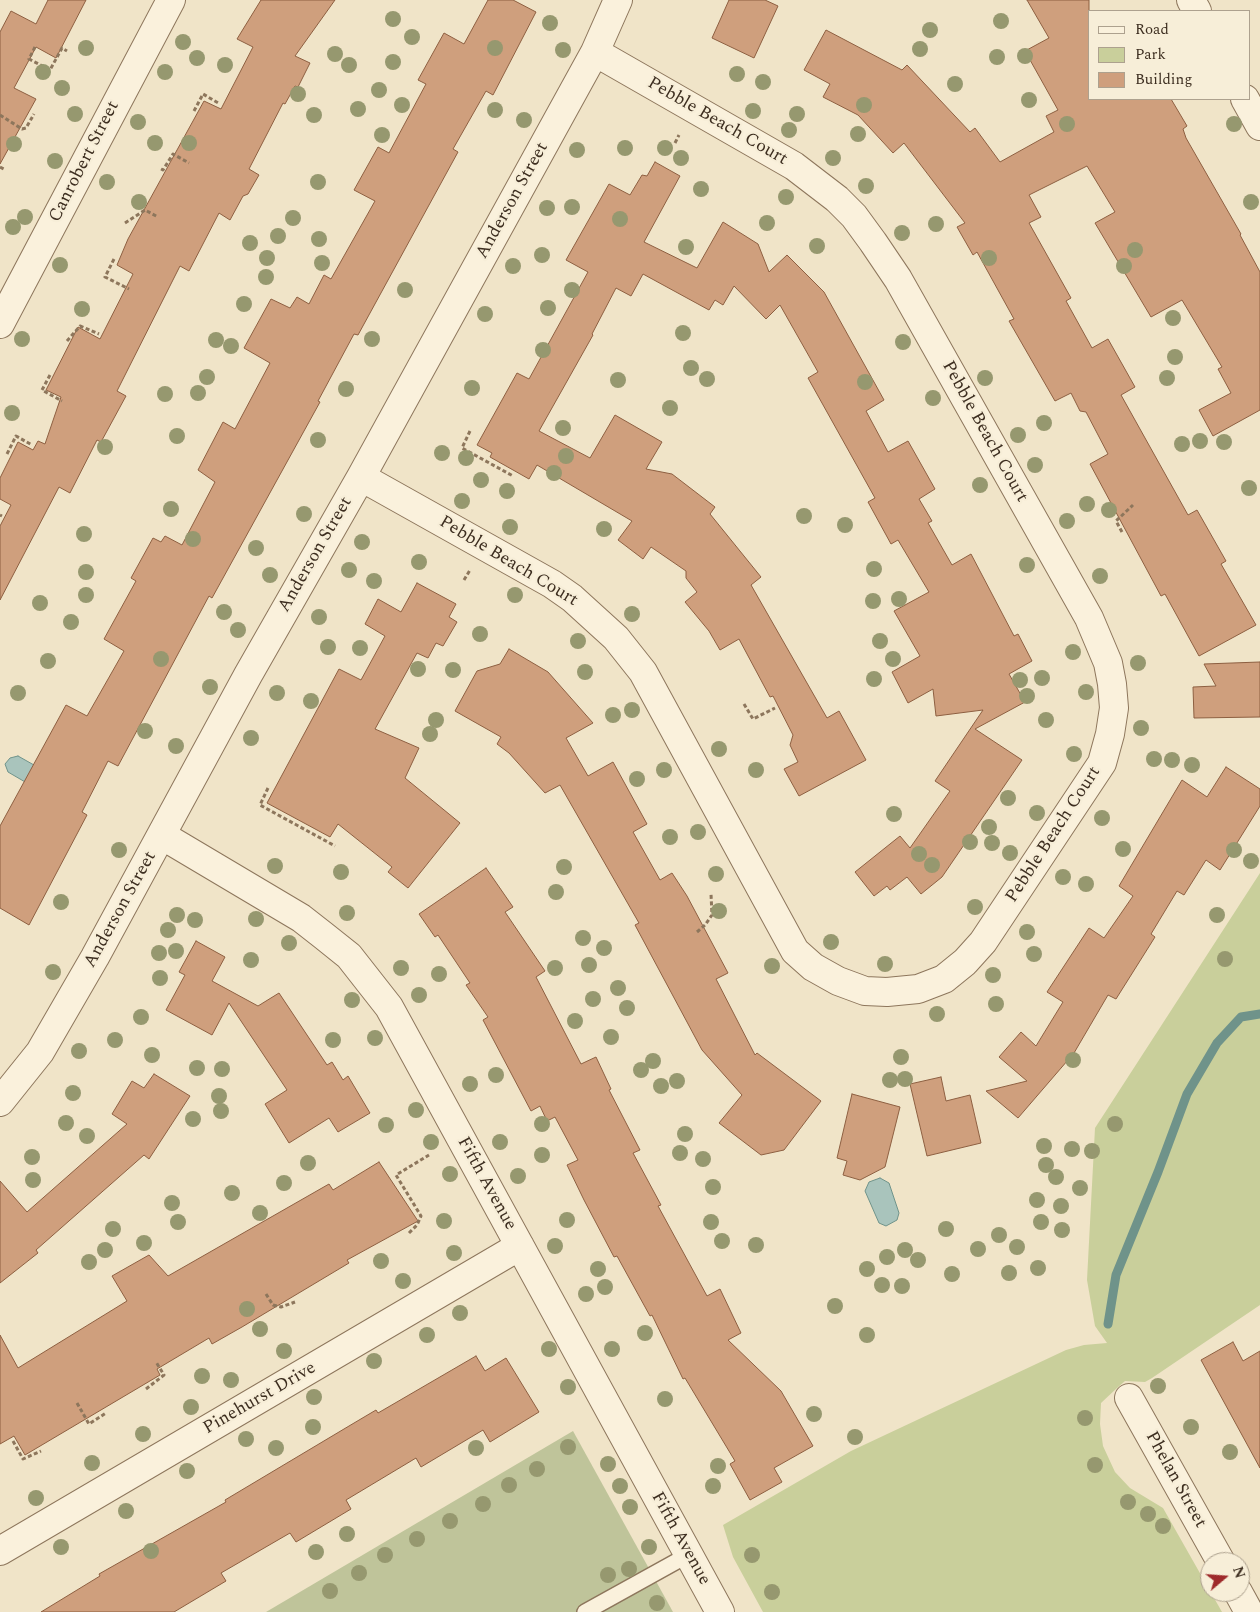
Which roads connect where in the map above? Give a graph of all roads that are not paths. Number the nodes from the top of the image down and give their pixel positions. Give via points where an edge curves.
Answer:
1 (171, 0) edge
2 (618, 0) edge
3 (595, 52) junction
4 (1246, 100) edge
5 (1260, 126) edge
6 (0, 324) edge
7 (361, 477) junction
8 (163, 836) junction
9 (0, 1102) edge
10 (520, 1246) junction
11 (1129, 1398) dead end
12 (0, 1551) edge
13 (1215, 1552) edge
14 (688, 1554) junction
15 (585, 1612) edge
16 (720, 1612) edge

1 - 6 street, Canrobert Street
2 - 3 street, Anderson Street
3 - 7 street, Anderson Street
3 - 7 street, Pebble Beach Court via 794,166 837,199 873,242 898,279 1089,618 1108,663 1112,684 1114,708 1102,763 988,935 965,962 944,979 918,989 865,991 838,981 813,967 795,951 643,672 616,638 590,612 552,584
4 - 5 street
7 - 8 street, Anderson Street via 248,675
8 - 9 street, Anderson Street via 40,1052
8 - 10 street, Fifth Avenue via 301,918 349,956 389,1007
10 - 12 street, Pinehurst Drive
10 - 14 street, Fifth Avenue
11 - 13 street, Phelan Street
14 - 15 lane
14 - 16 street, Fifth Avenue

